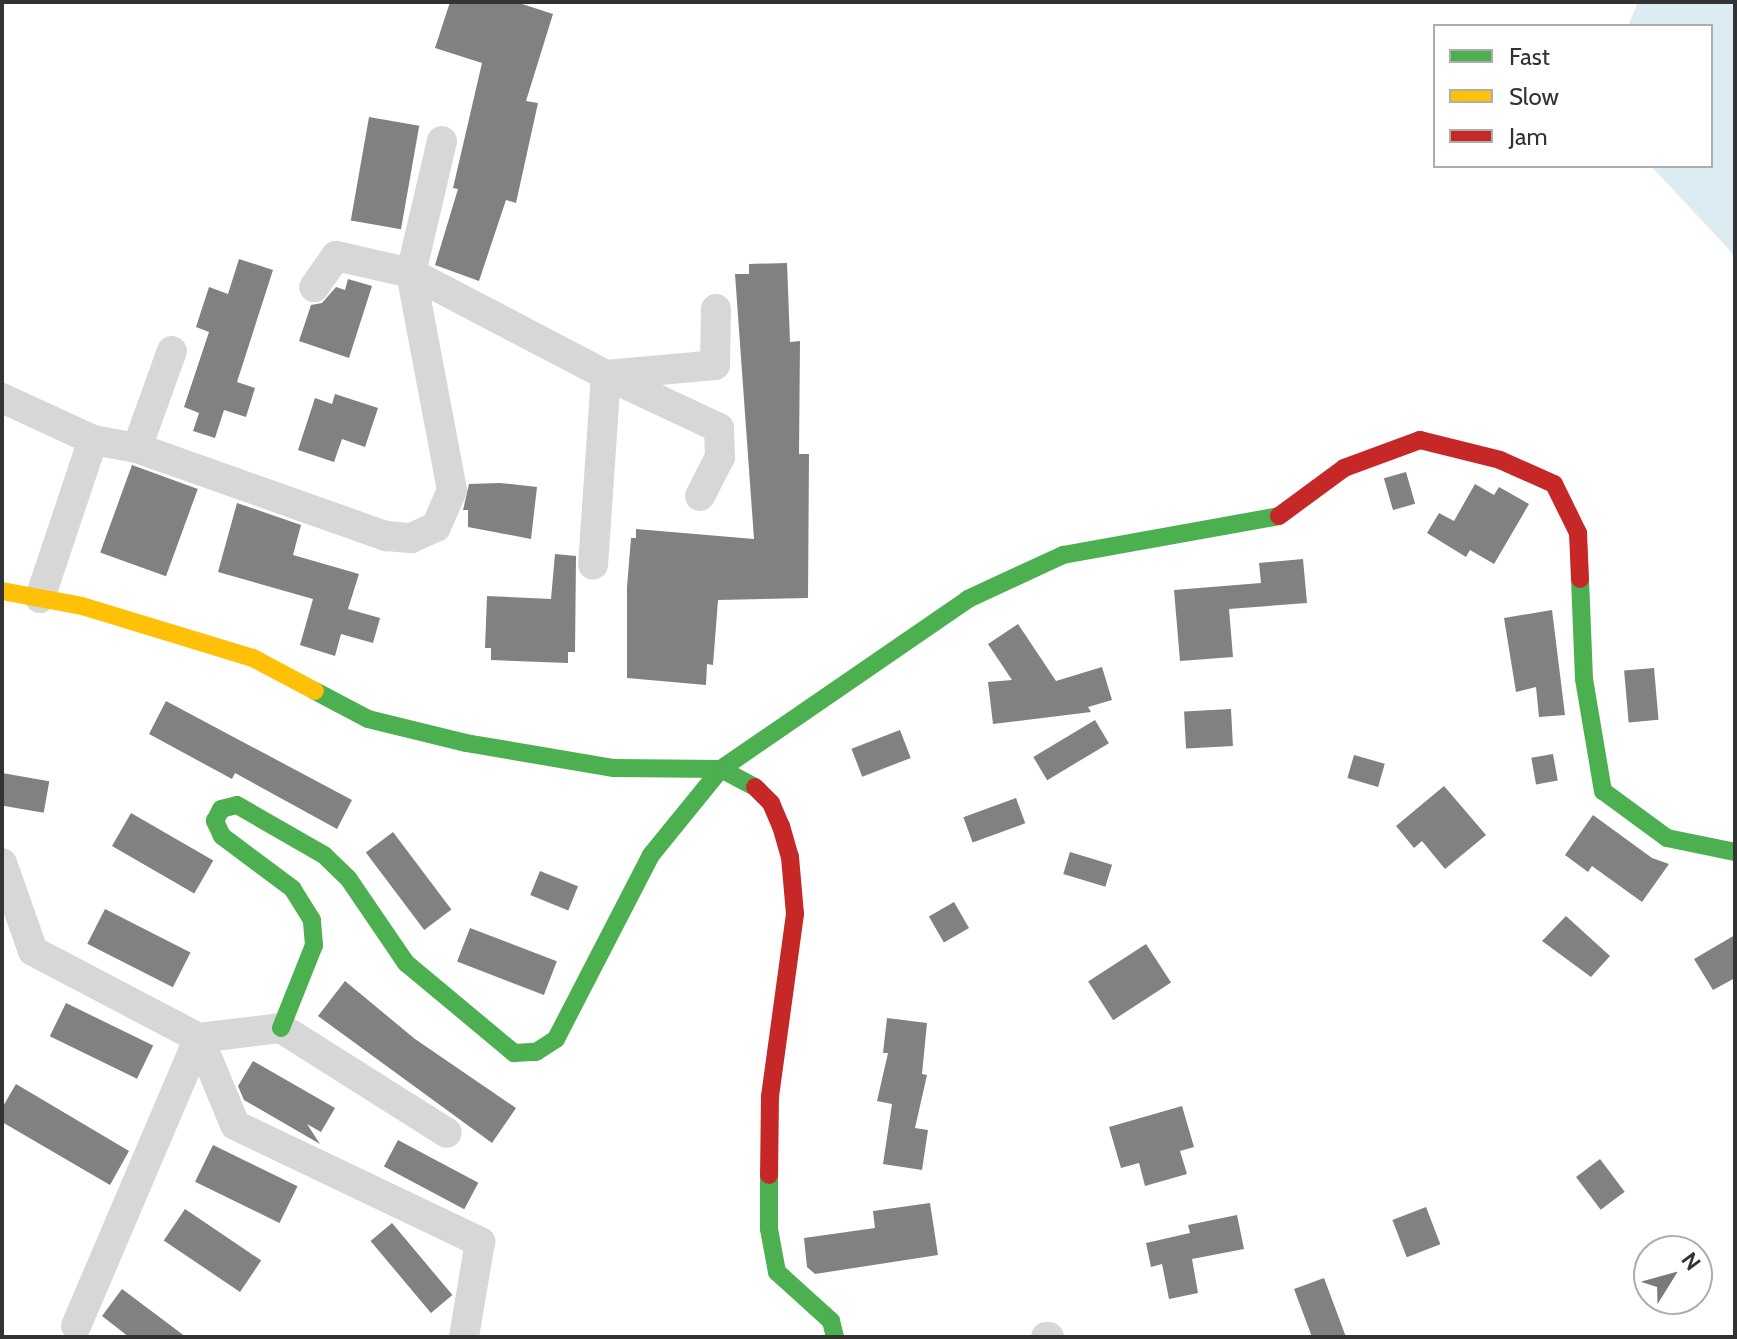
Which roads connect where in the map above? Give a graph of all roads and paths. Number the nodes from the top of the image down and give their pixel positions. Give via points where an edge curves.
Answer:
1 (442, 141) dead end
2 (411, 273) junction
3 (314, 287) dead end
4 (716, 309) dead end
5 (172, 351) dead end
6 (606, 375) junction
7 (2, 398) edge
8 (93, 440) junction
9 (137, 448) junction
10 (700, 496) dead end
11 (593, 565) dead end
12 (2, 591) edge
13 (40, 598) junction
14 (721, 769) junction
15 (1735, 852) edge
16 (2, 863) edge
17 (281, 1028) junction
18 (199, 1038) junction
19 (447, 1133) dead end
20 (76, 1326) dead end
21 (464, 1337) edge
22 (835, 1337) edge

1 - 2 street
2 - 3 street via 336,256
2 - 6 street
2 - 9 street via 452,490 436,527 411,538 386,536
4 - 6 street via 715,365
5 - 9 street
6 - 10 street via 719,428 720,457
6 - 11 street
7 - 8 street
8 - 9 street
8 - 13 street
12 - 13 main road
13 - 14 main road via 253,658 368,719 466,743 614,768
14 - 15 main road via 968,599 1063,555 1277,517 1344,468 1420,440 1500,460 1554,484 1578,533 1584,679 1603,791 1667,838
14 - 17 main road via 651,855 556,1039 536,1052 514,1053 406,963 348,878 324,855 237,805 221,809 215,821 222,836 293,889 312,920 314,945
14 - 22 main road via 748,779 771,803 790,857 795,914 770,1096 769,1229 777,1272 831,1321
16 - 18 street via 33,951
17 - 18 street
17 - 19 street
18 - 20 street
18 - 21 street via 235,1125 480,1242

